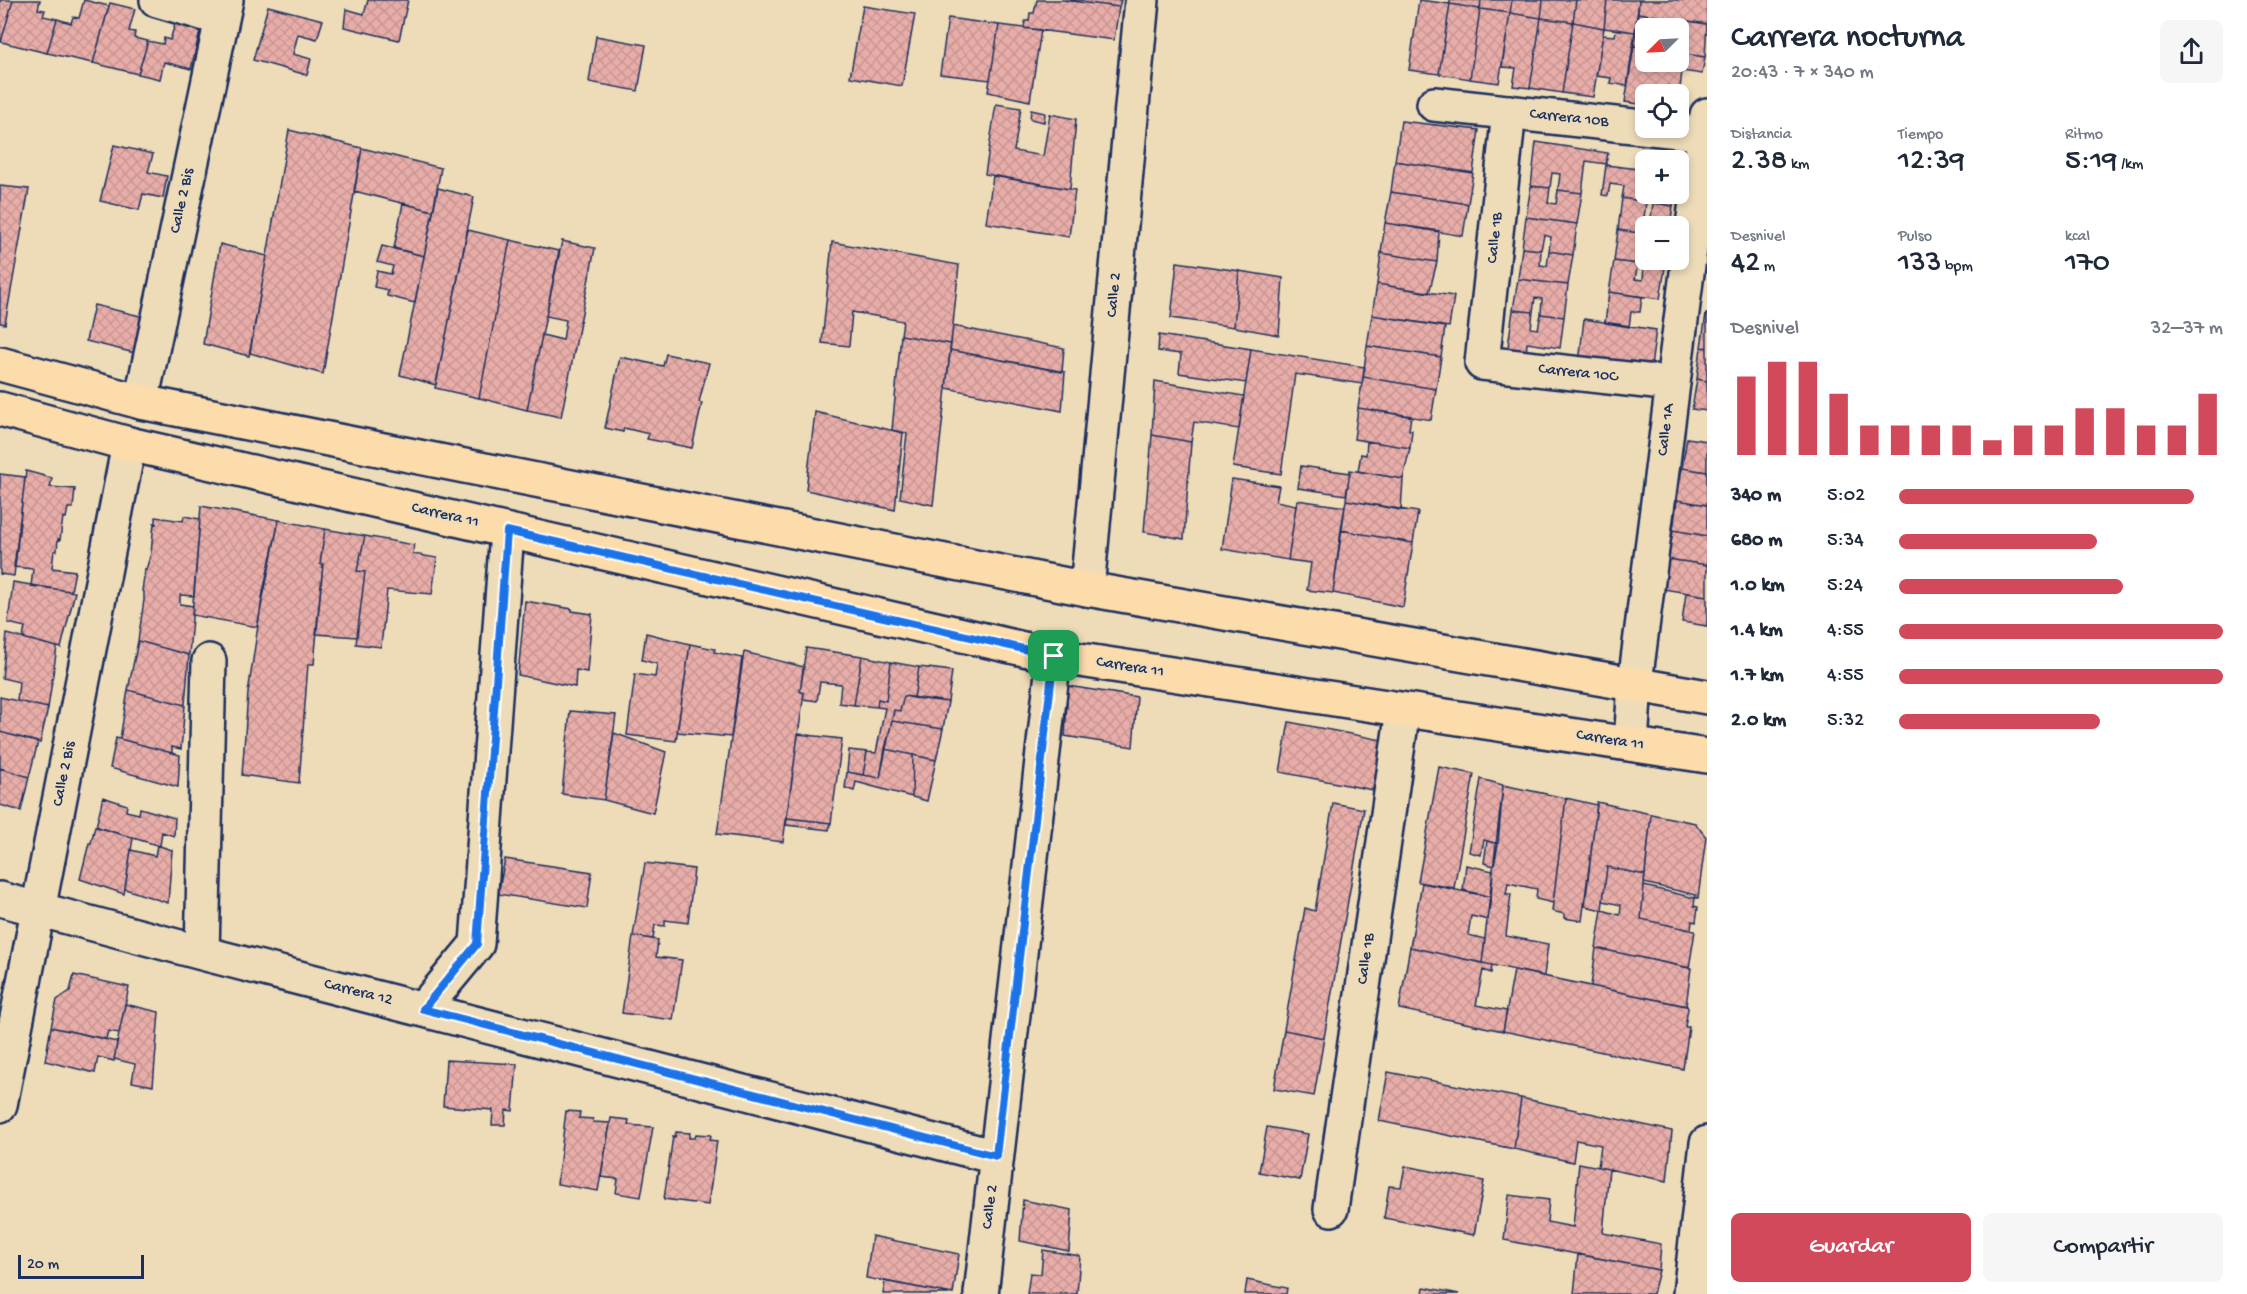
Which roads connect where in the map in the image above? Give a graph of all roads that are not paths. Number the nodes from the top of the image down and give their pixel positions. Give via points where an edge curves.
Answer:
1 (157, 0) edge
2 (1142, 0) edge
3 (224, 9) edge
4 (1434, 104) dead end
5 (1509, 112) junction
6 (1706, 125) edge
7 (1482, 363) joint
8 (0, 364) edge
9 (1673, 384) junction
10 (141, 402) junction
11 (0, 409) edge
12 (129, 444) junction
13 (507, 531) junction
14 (1087, 589) junction
15 (1054, 656) junction
16 (209, 662) dead end
17 (1635, 683) junction
18 (1707, 697) edge
19 (1403, 710) junction
20 (1631, 744) junction
21 (1707, 756) edge
22 (0, 898) edge
23 (38, 910) junction
24 (202, 953) junction
25 (423, 1009) junction
26 (0, 1105) edge
27 (1707, 1143) edge
28 (996, 1156) junction
29 (1331, 1209) dead end
30 (981, 1294) edge
31 (1690, 1294) edge

1 - 3 street
2 - 14 street, Calle 2
3 - 10 street, Calle 2 Bis
4 - 5 street, Carrera 10B
5 - 6 street, Carrera 10B
5 - 7 street, Calle 1B
6 - 9 street, Calle 1A
7 - 9 street, Carrera 10C
8 - 10 main road
9 - 17 street, Calle 1A
10 - 14 main road
11 - 12 main road, Carrera 11
12 - 13 main road, Carrera 11
12 - 23 street, Calle 2 Bis
13 - 15 main road, Carrera 11
13 - 25 street via 477,944
14 - 17 main road
15 - 19 main road, Carrera 11
15 - 28 street, Calle 2
16 - 24 street
17 - 18 main road
17 - 20 street, Calle 1A
19 - 20 main road, Carrera 11
19 - 29 street, Calle 1B
20 - 21 main road, Carrera 11
22 - 23 street, Carrera 12
23 - 24 street, Carrera 12
23 - 26 street, Calle 2 Bis
24 - 25 street, Carrera 12
25 - 28 street, Carrera 12
27 - 31 street
28 - 30 street, Calle 2

